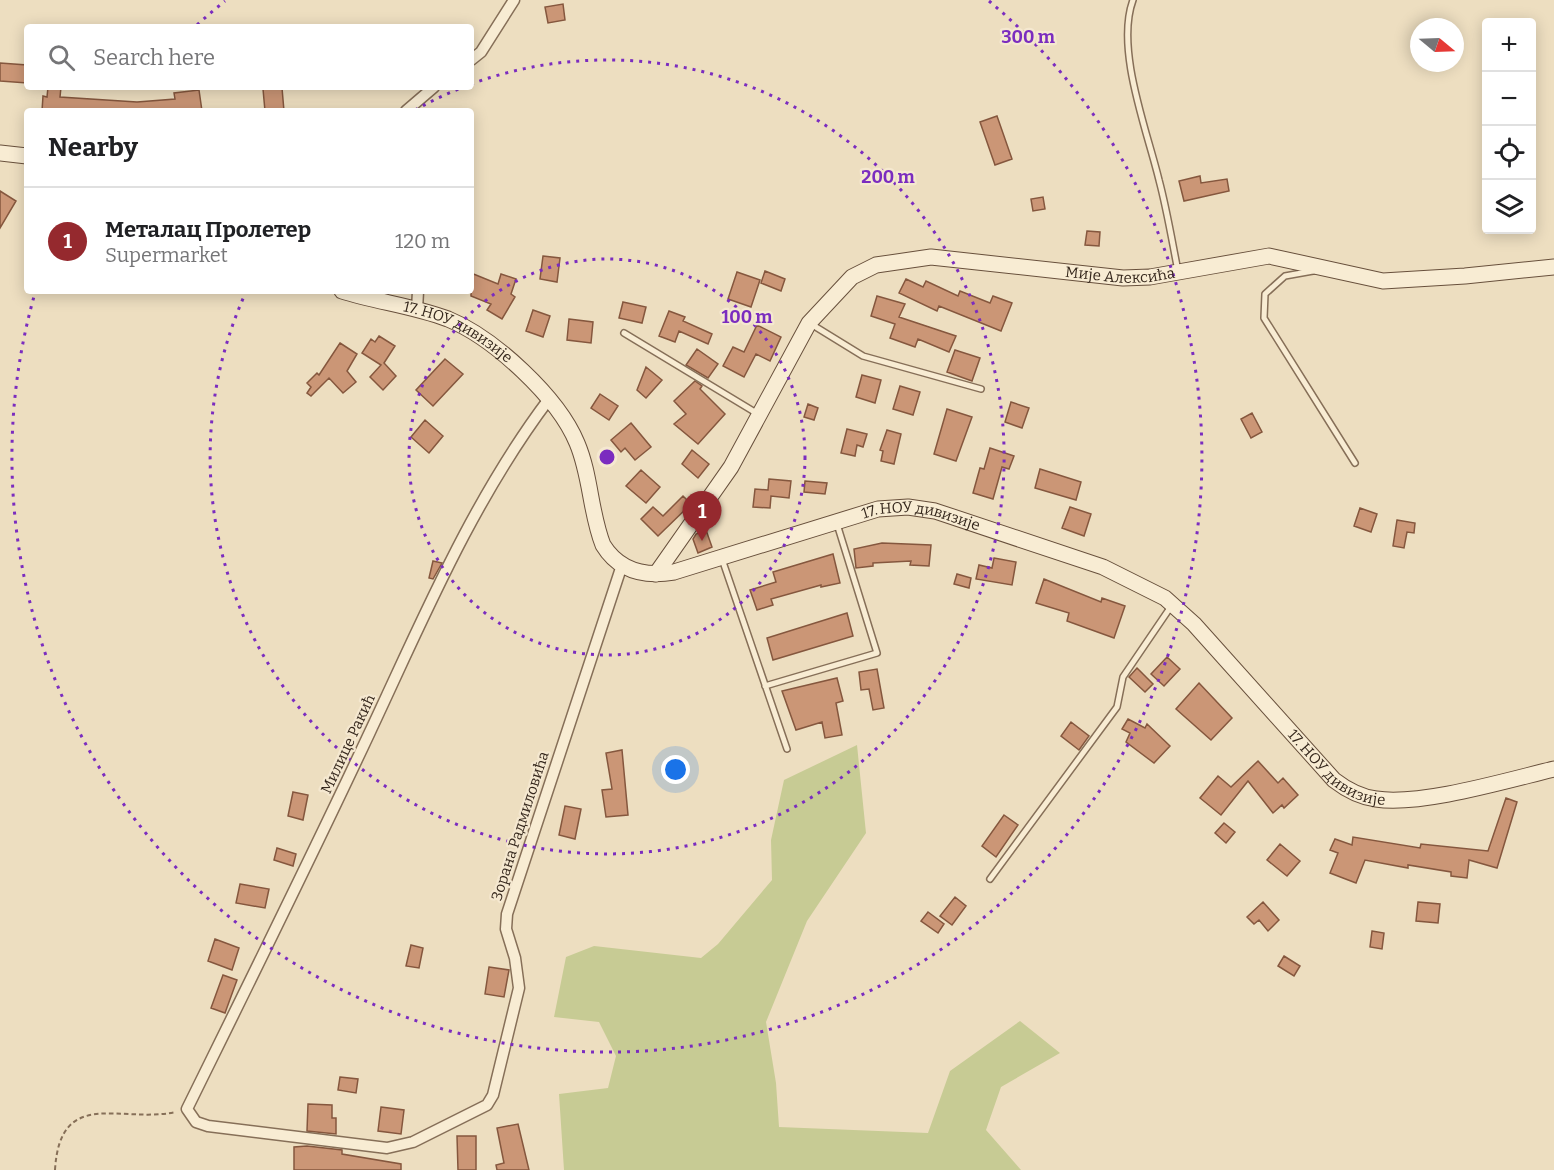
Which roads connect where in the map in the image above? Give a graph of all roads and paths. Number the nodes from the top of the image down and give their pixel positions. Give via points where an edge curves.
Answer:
1 (514, 0) edge
2 (1134, 0) edge
3 (474, 58) edge
4 (430, 90) edge
5 (410, 108) edge
6 (0, 153) edge
7 (24, 156) edge
8 (1554, 267) edge
9 (1327, 268) junction
10 (1178, 273) junction
11 (354, 294) edge
12 (418, 294) edge
13 (417, 310) junction
14 (809, 323) junction
15 (624, 333) dead end
16 (981, 389) dead end
17 (549, 399) junction
18 (759, 415) junction
19 (1355, 463) dead end
20 (836, 520) junction
21 (721, 557) junction
22 (622, 565) junction
23 (656, 574) junction
24 (1173, 603) junction
25 (765, 686) junction
26 (787, 749) dead end
27 (1554, 769) edge
28 (990, 879) dead end
29 (187, 1109) junction
30 (55, 1170) edge

1 - 3 street
2 - 10 lane via 1127,30 1129,57
4 - 5 street
6 - 7 street
8 - 9 street, Мије Алексића via 1383,280
9 - 10 street, Мије Алексића via 1269,256
9 - 19 lane via 1285,276 1264,294 1264,318
10 - 14 street, Мије Алексића via 1123,278 931,257 876,265 852,277
11 - 13 street, 17. НОУ дивизије
12 - 13 street
13 - 17 street, 17. НОУ дивизије via 453,322 477,336
14 - 16 lane via 863,356
14 - 18 street, Мије Алексића
15 - 18 lane
17 - 22 street, 17. НОУ дивизије via 578,446 603,544
17 - 29 street, Милице Ракић via 491,483 465,532
18 - 23 street, Мије Алексића via 716,490
20 - 21 street, 17. НОУ дивизије
20 - 24 street, 17. НОУ дивизије via 897,507 945,513 1103,567
20 - 25 lane via 878,653
21 - 23 street, 17. НОУ дивизије
21 - 25 lane
22 - 23 street, 17. НОУ дивизије
22 - 29 street, Зорана Радмиловића via 507,914 506,929 519,988 494,1095 487,1106 413,1142 387,1148 207,1126 196,1122
24 - 27 street, 17. НОУ дивизије via 1322,767 1357,794 1394,801
24 - 28 lane via 1123,677 1117,707
25 - 26 lane
29 - 30 path via 169,1114 83,1117 60,1138

